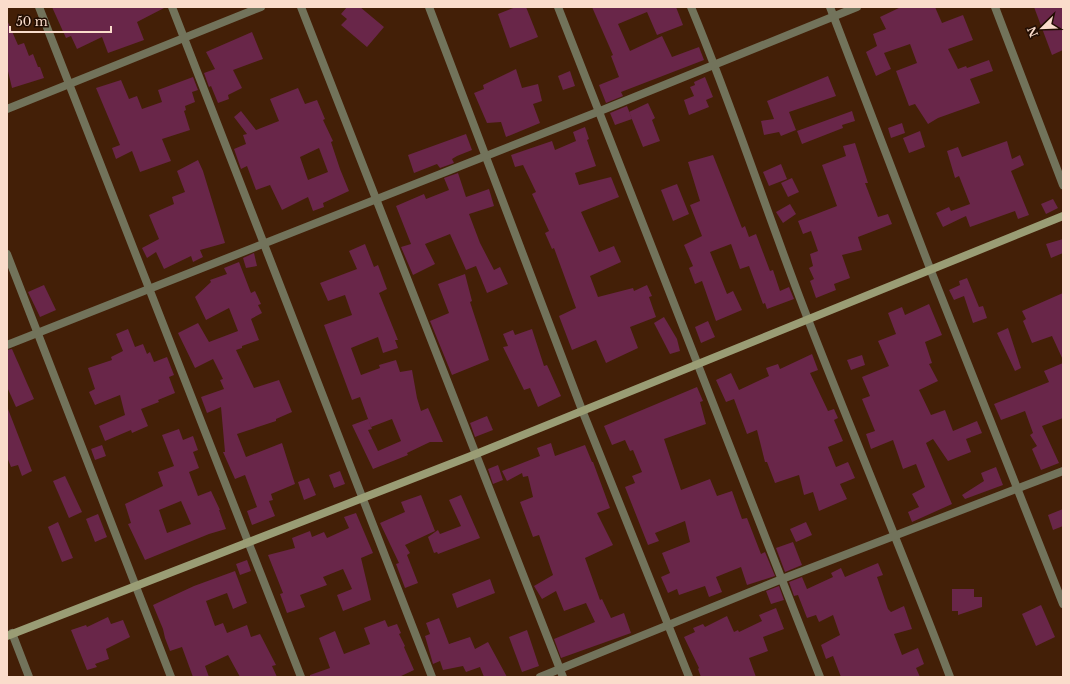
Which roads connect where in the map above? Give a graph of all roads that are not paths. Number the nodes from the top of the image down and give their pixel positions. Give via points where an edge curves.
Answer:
1 (39, 7) edge
2 (172, 7) edge
3 (261, 7) edge
4 (300, 7) edge
5 (429, 7) edge
6 (558, 7) edge
7 (691, 7) edge
8 (830, 7) edge
9 (857, 7) edge
10 (995, 7) edge
11 (834, 16) junction
12 (184, 38) junction
13 (715, 65) junction
14 (69, 85) junction
15 (7, 110) edge
16 (600, 111) junction
17 (486, 156) junction
18 (1063, 185) edge
19 (377, 199) junction
20 (1063, 216) edge
21 (263, 243) junction
22 (7, 254) edge
23 (930, 270) junction
24 (149, 290) junction
25 (808, 321) junction
26 (38, 333) junction
27 (7, 345) edge
28 (697, 365) junction
29 (582, 410) junction
30 (476, 454) junction
31 (1063, 471) edge
32 (1018, 488) junction
33 (362, 498) junction
34 (896, 535) junction
35 (249, 542) junction
36 (782, 579) junction
37 (136, 586) junction
38 (1063, 604) edge
39 (669, 624) junction
40 (10, 635) edge
41 (562, 673) edge
42 (29, 677) edge
43 (171, 677) edge
44 (301, 677) edge
45 (432, 677) edge
46 (540, 677) edge
47 (689, 677) edge
48 (820, 677) edge
49 (950, 677) edge

1 - 14 street
2 - 12 street
3 - 12 street
4 - 19 street
5 - 17 street
6 - 16 street
7 - 13 street
8 - 11 street
9 - 11 street
10 - 18 street
11 - 13 street
11 - 23 street
12 - 14 street
12 - 21 street
13 - 16 street
13 - 25 street
14 - 15 street
14 - 24 street
16 - 17 street
16 - 28 street
17 - 19 street
17 - 29 street
19 - 21 street
19 - 30 street
20 - 23 street
21 - 24 street
21 - 33 street
22 - 26 street
23 - 25 street
23 - 32 street
24 - 26 street
24 - 35 street
25 - 28 street
25 - 34 street
26 - 27 street
26 - 37 street
28 - 29 street
28 - 36 street
29 - 30 street
29 - 39 street
30 - 33 street
30 - 41 street
31 - 32 street
32 - 34 street
32 - 38 street
33 - 35 street
33 - 45 street
34 - 36 street
34 - 49 street
35 - 37 street
35 - 44 street
36 - 39 street
36 - 48 street
37 - 40 street
37 - 43 street
39 - 41 street
39 - 47 street
40 - 42 street
41 - 46 street

